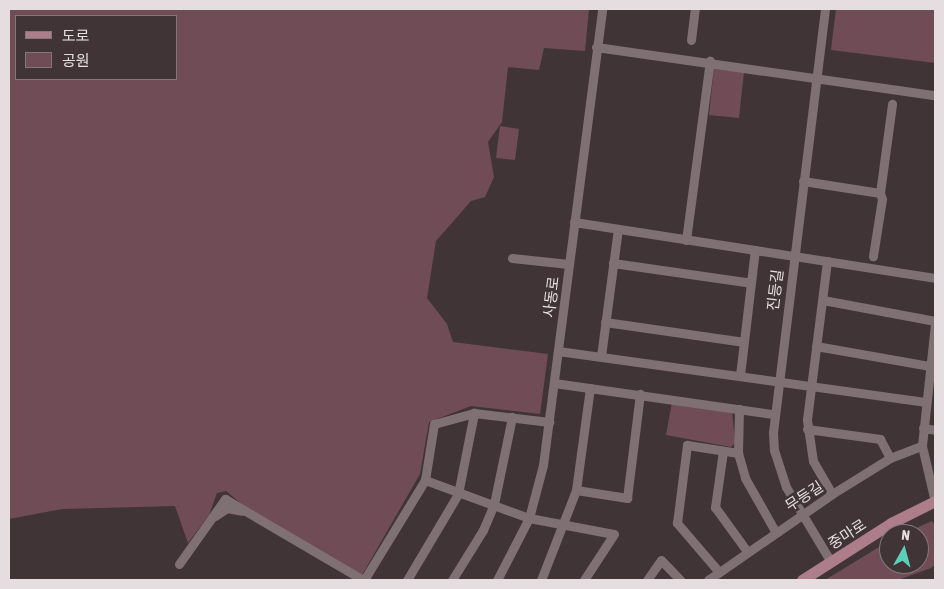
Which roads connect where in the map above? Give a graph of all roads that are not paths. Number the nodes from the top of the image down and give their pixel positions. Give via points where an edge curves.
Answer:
1 (602, 9) edge
2 (696, 9) edge
3 (825, 9) edge
4 (691, 40) dead end
5 (596, 47) junction
6 (710, 61) junction
7 (816, 76) junction
8 (935, 95) edge
9 (892, 104) dead end
10 (803, 181) junction
11 (880, 193) junction
12 (574, 222) junction
13 (618, 229) junction
14 (686, 240) junction
15 (755, 250) junction
16 (794, 256) junction
17 (873, 256) dead end
18 (512, 258) dead end
19 (827, 261) junction
20 (569, 264) junction
21 (613, 264) junction
22 (935, 278) edge
23 (751, 283) junction
24 (822, 300) junction
25 (605, 322) junction
26 (935, 322) edge
27 (743, 342) junction
28 (816, 346) junction
29 (558, 351) junction
30 (601, 356) junction
31 (930, 366) junction
32 (740, 375) junction
33 (778, 380) junction
34 (554, 383) junction
35 (812, 385) junction
36 (590, 388) junction
37 (640, 394) junction
38 (926, 402) junction
39 (739, 409) junction
40 (474, 413) junction
41 (773, 414) junction
42 (512, 417) junction
43 (549, 422) junction
44 (923, 428) junction
45 (807, 429) junction
46 (935, 430) edge
47 (922, 446) junction
48 (722, 451) junction
49 (738, 453) junction
50 (890, 458) junction
51 (424, 480) junction
52 (576, 490) junction
53 (458, 494) junction
54 (832, 494) junction
55 (935, 502) edge
56 (494, 504) junction
57 (802, 514) junction
58 (529, 518) junction
59 (565, 524) junction
60 (775, 532) junction
61 (746, 550) junction
62 (831, 562) junction
63 (179, 564) dead end
64 (719, 572) junction
65 (545, 579) edge
66 (363, 580) edge
67 (407, 580) edge
68 (452, 580) edge
69 (497, 580) edge
70 (584, 580) edge
71 (646, 580) edge
72 (680, 580) edge
73 (708, 580) edge
74 (802, 580) edge

1 - 5 street, 사동로
2 - 4 street
3 - 7 street, 진등길
5 - 6 street
5 - 12 street, 사동로
6 - 7 street
6 - 14 street
7 - 8 street
7 - 10 street, 진등길
9 - 11 street
10 - 11 street
10 - 16 street, 진등길
11 - 17 street via 882,199
12 - 13 street
12 - 20 street, 사동로
13 - 14 street
13 - 21 street
14 - 15 street
15 - 16 street
15 - 23 street
16 - 19 street
16 - 33 street, 진등길
18 - 20 street
19 - 22 street
19 - 24 street
20 - 29 street, 사동로
21 - 23 street
21 - 25 street
23 - 27 street
24 - 26 street
24 - 28 street
25 - 27 street
25 - 30 street
26 - 31 street
27 - 32 street
28 - 31 street
28 - 35 street
29 - 30 street
29 - 34 street, 사동로
30 - 32 street
31 - 38 street
32 - 33 street
33 - 35 street
33 - 41 street, 진등길
34 - 36 street
34 - 43 street, 사동로
35 - 38 street
35 - 45 street
36 - 37 street
36 - 52 street
37 - 39 street
37 - 52 street via 627,498
38 - 44 street
39 - 41 street
39 - 49 street
40 - 42 street
40 - 51 street via 434,424
40 - 53 street
41 - 57 street, 진등길 via 778,470
42 - 43 street
42 - 56 street
43 - 58 street, 사동로
44 - 46 street
44 - 47 street
45 - 50 street via 880,439
45 - 54 street via 817,474
47 - 50 street, 무등길
47 - 55 street via 923,462
48 - 49 street
48 - 61 street via 716,507
48 - 64 street via 687,445 677,523
49 - 60 street via 758,504
50 - 54 street, 무등길
51 - 53 street
51 - 66 street
52 - 59 street
53 - 56 street
53 - 67 street
54 - 57 street, 무등길
55 - 62 main road, 중마로 via 891,523
56 - 58 street
56 - 68 street via 483,530
57 - 60 street, 무등길
57 - 62 street, 진등길
58 - 59 street
58 - 69 street, 사동로
59 - 65 street
59 - 70 street via 614,534
60 - 61 street, 무등길
61 - 64 street, 무등길
62 - 74 main road, 중마로
63 - 66 street via 224,499
64 - 73 street, 무등길
71 - 72 street via 661,560

